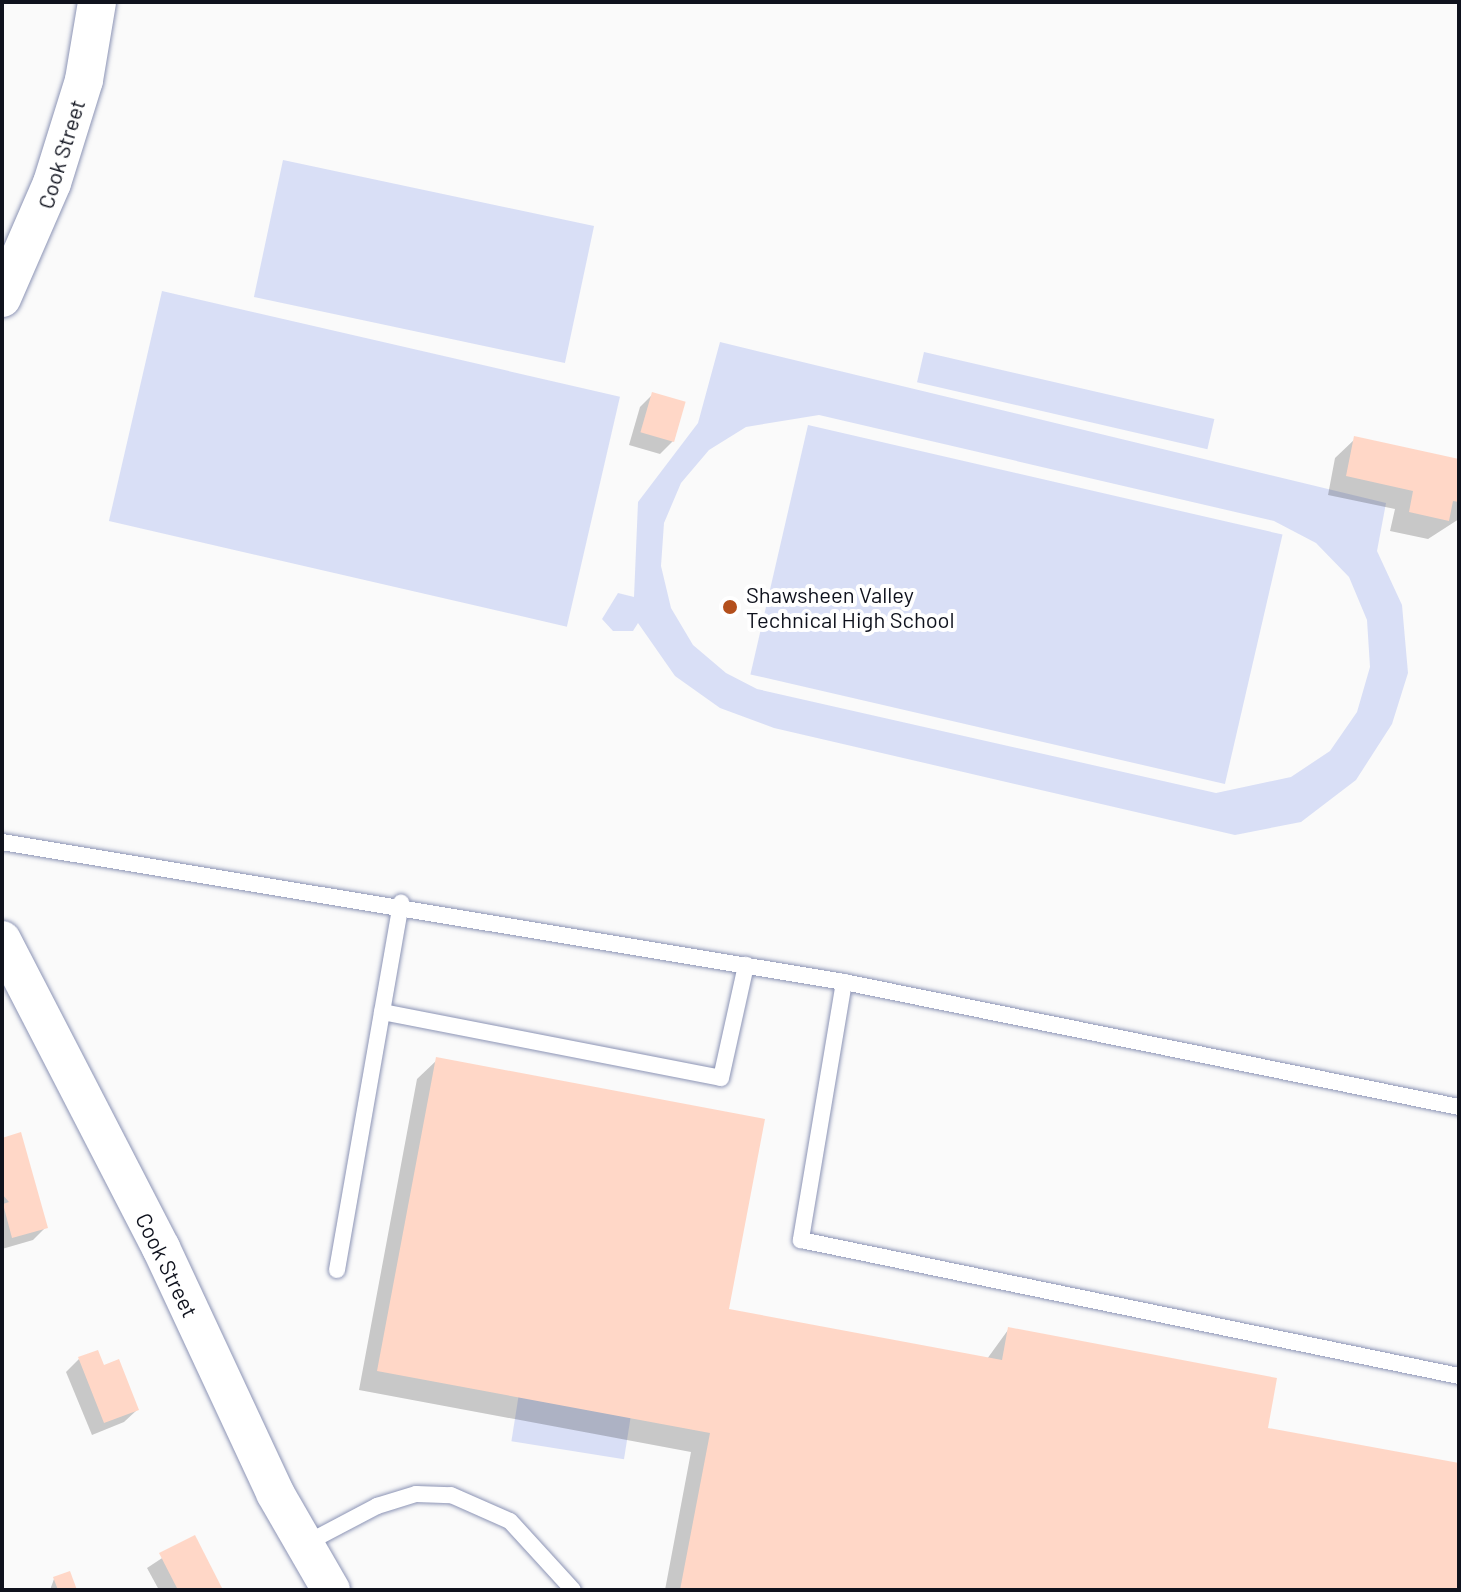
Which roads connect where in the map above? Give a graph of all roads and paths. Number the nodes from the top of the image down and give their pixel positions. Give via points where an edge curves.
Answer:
1 (97, 2) edge
2 (2, 298) edge
3 (2, 842) edge
4 (401, 903) junction
5 (2, 940) edge
6 (746, 965) junction
7 (844, 982) junction
8 (382, 1012) junction
9 (1459, 1107) edge
10 (337, 1270) dead end
11 (1459, 1376) edge
12 (303, 1545) junction
13 (331, 1590) edge
14 (573, 1590) edge

1 - 2 street, Cook Street via 84,80 52,183
3 - 4 lane
4 - 6 lane
4 - 8 lane
5 - 12 street, Cook Street
6 - 7 lane
6 - 8 lane via 721,1078
7 - 9 lane
7 - 11 lane via 801,1240
8 - 10 lane
12 - 13 street, Cook Street
12 - 14 lane via 377,1506 416,1494 451,1495 510,1521

